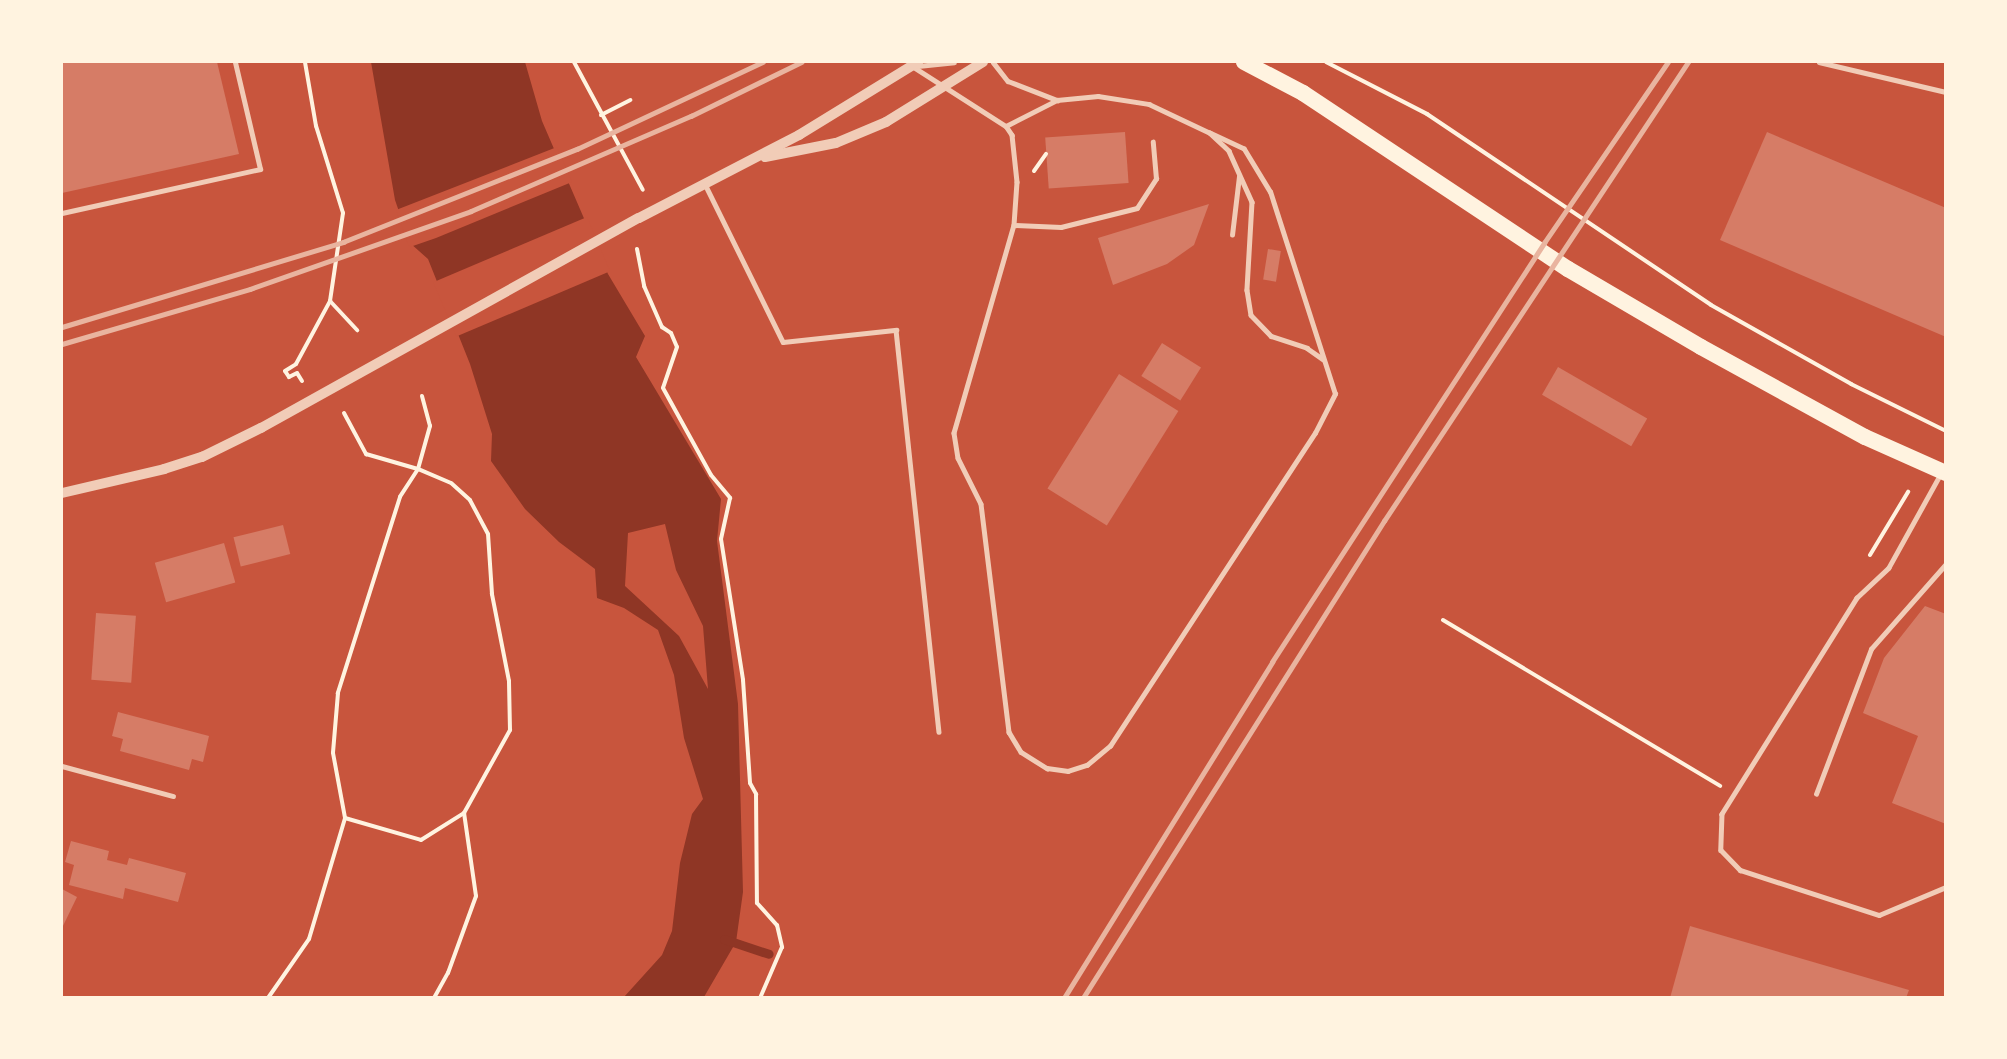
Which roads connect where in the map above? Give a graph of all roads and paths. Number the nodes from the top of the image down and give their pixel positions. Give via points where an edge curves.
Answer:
1 (235, 62) edge
2 (305, 62) edge
3 (574, 62) edge
4 (954, 62) edge
5 (983, 62) edge
6 (993, 62) edge
7 (1244, 62) edge
8 (1326, 62) edge
9 (1819, 62) edge
10 (912, 63) edge
11 (945, 86) junction
12 (1946, 92) edge
13 (630, 100) dead end
14 (1058, 100) junction
15 (601, 115) junction
16 (1006, 126) junction
17 (1210, 133) junction
18 (1153, 142) dead end
19 (1046, 154) dead end
20 (756, 159) junction
21 (1031, 171) dead end
22 (1239, 176) junction
23 (705, 183) junction
24 (643, 190) dead end
25 (62, 213) edge
26 (1014, 225) junction
27 (1232, 235) dead end
28 (637, 249) dead end
29 (330, 301) junction
30 (357, 330) dead end
31 (1324, 359) junction
32 (302, 381) dead end
33 (422, 396) dead end
34 (344, 412) dead end
35 (1946, 431) edge
36 (418, 469) junction
37 (1944, 472) edge
38 (1908, 492) dead end
39 (62, 493) edge
40 (1870, 555) dead end
41 (1946, 564) edge
42 (1443, 620) dead end
43 (939, 732) dead end
44 (62, 766) edge
45 (1734, 794) junction
46 (1816, 794) dead end
47 (173, 796) dead end
48 (464, 813) junction
49 (345, 818) junction
50 (1946, 887) edge
51 (268, 998) edge
52 (434, 998) edge
53 (760, 998) edge

1 - 25 lane via 260,169
2 - 29 path via 316,126 343,213
3 - 15 path
4 - 10 lane
5 - 11 street
6 - 14 lane via 1008,81
7 - 37 highway via 1303,93 1568,269 1701,347 1865,437
8 - 35 path via 1427,114 1711,304 1851,384
9 - 12 lane
10 - 11 lane
10 - 20 street
11 - 16 lane
11 - 20 street via 886,122 836,143
13 - 15 path
14 - 16 lane
14 - 17 lane via 1098,96 1130,99
15 - 24 path
16 - 26 lane via 1012,135 1016,171
17 - 22 lane via 1229,151
17 - 31 lane via 1244,150 1270,192
18 - 26 lane via 1156,179 1137,208 1061,227
19 - 21 path
20 - 23 street
22 - 27 lane
22 - 31 lane via 1254,214 1247,290 1251,315 1271,336
23 - 39 street via 202,457 135,478
23 - 43 lane via 783,342 896,330
26 - 31 lane via 954,433 958,458 981,504 1009,732 1021,752 1047,768 1068,771 1087,765 1110,746 1315,433 1335,394
28 - 53 path via 644,286 662,327 671,333 677,347 663,388 711,475 729,498 721,539 743,680 750,783 756,794 757,903 777,925 782,947
29 - 30 path
29 - 32 path via 296,364 285,371 289,377 297,373
33 - 36 path via 430,426
34 - 36 path via 366,454
36 - 48 path via 452,483 470,500 488,534 492,594 509,681 510,730
36 - 49 path via 400,497 338,693 333,753
37 - 45 lane via 1888,568 1857,598
38 - 40 path
41 - 46 lane via 1871,650
42 - 45 path
44 - 47 lane
45 - 50 lane via 1722,814 1721,850 1740,870 1879,915
48 - 49 path via 421,840
48 - 52 path via 476,896 448,974
49 - 51 path via 309,939

